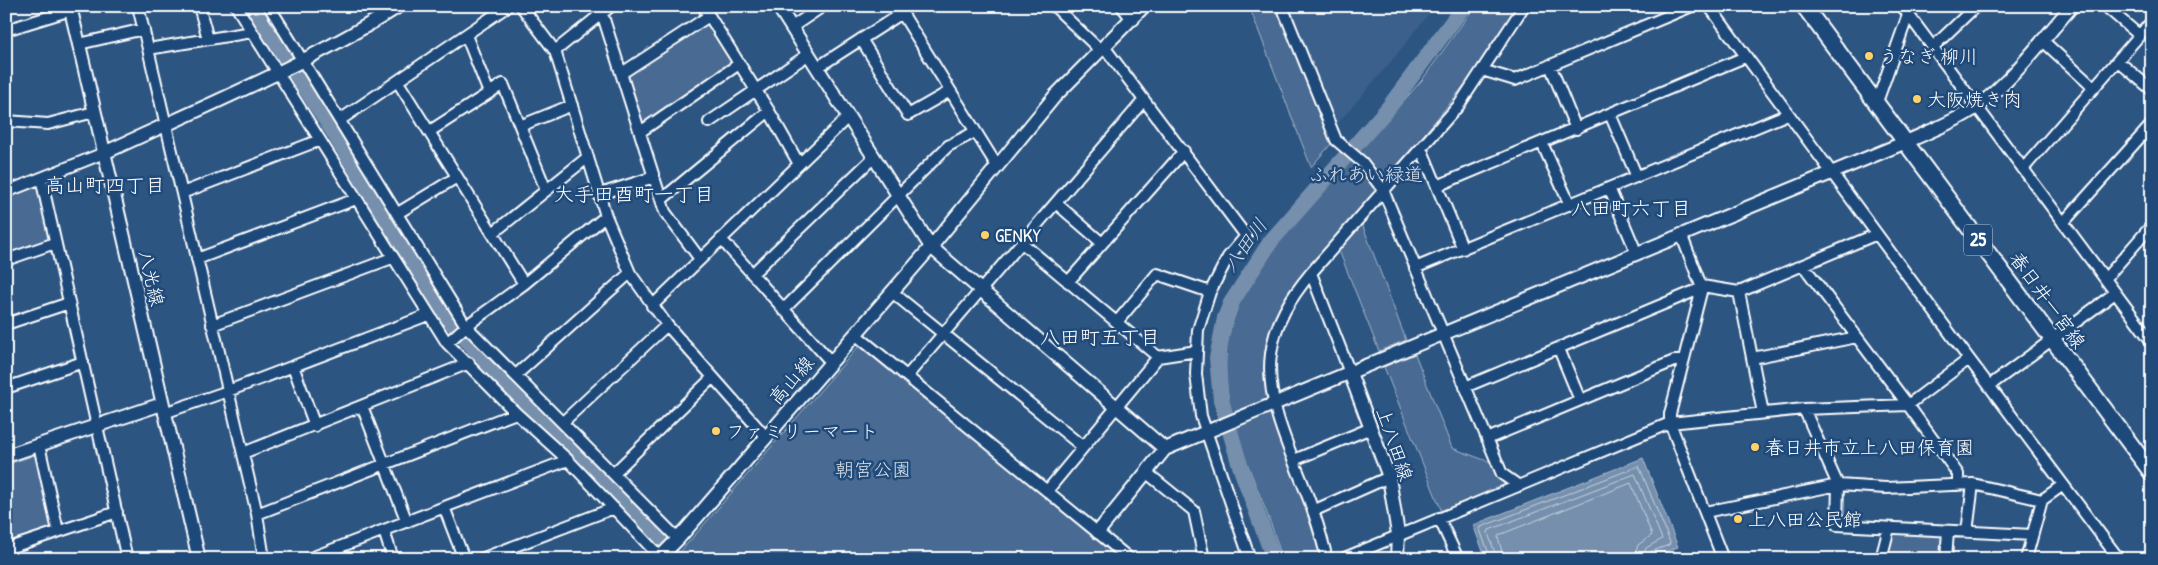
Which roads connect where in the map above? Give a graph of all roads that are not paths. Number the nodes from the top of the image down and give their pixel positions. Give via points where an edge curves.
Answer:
1 (138, 6) edge
2 (200, 6) edge
3 (236, 6) edge
4 (269, 6) edge
5 (399, 6) edge
6 (508, 6) edge
7 (521, 6) edge
8 (611, 6) edge
9 (702, 6) edge
10 (778, 6) edge
11 (823, 6) edge
12 (1054, 6) edge
13 (1123, 6) edge
14 (1144, 6) edge
15 (1282, 6) edge
16 (1524, 6) edge
17 (1692, 6) edge
18 (1709, 6) edge
19 (1804, 6) edge
20 (1902, 6) edge
21 (1976, 6) edge
22 (2072, 6) edge
23 (2105, 6) edge
24 (70, 8) edge
25 (602, 13) junction
26 (1908, 15) junction
27 (709, 16) junction
28 (1133, 20) junction
29 (2152, 21) edge
30 (792, 27) junction
31 (144, 29) junction
32 (6, 30) edge
33 (252, 32) junction
34 (466, 35) junction
35 (2139, 35) junction
36 (208, 39) junction
37 (861, 39) junction
38 (2042, 40) junction
39 (79, 44) junction
40 (1933, 47) junction
41 (148, 49) junction
42 (1103, 50) junction
43 (555, 51) junction
44 (809, 54) junction
45 (1745, 57) junction
46 (301, 61) junction
47 (2118, 61) junction
48 (739, 64) junction
49 (1550, 65) junction
50 (818, 67) junction
51 (1482, 70) junction
52 (280, 72) junction
53 (622, 73) junction
54 (398, 82) junction
55 (2094, 88) junction
56 (756, 90) junction
57 (2152, 90) edge
58 (950, 91) junction
59 (489, 92) junction
60 (1144, 100) junction
61 (1877, 102) junction
62 (572, 105) junction
63 (1977, 106) junction
64 (769, 111) junction
65 (94, 112) junction
66 (1610, 114) junction
67 (1788, 114) junction
68 (848, 117) junction
69 (340, 120) junction
70 (6, 121) edge
71 (709, 122) dead end
72 (166, 124) junction
73 (2152, 124) edge
74 (520, 126) junction
75 (1576, 129) junction
76 (430, 131) junction
77 (640, 132) junction
78 (975, 132) junction
79 (320, 140) junction
80 (1906, 142) junction
81 (1542, 143) junction
82 (1421, 148) junction
83 (1184, 151) junction
84 (104, 153) junction
85 (588, 157) junction
86 (874, 157) junction
87 (799, 164) junction
88 (997, 166) junction
89 (2023, 170) junction
90 (1831, 172) junction
91 (1637, 176) junction
92 (457, 177) junction
93 (654, 177) junction
94 (41, 178) junction
95 (1436, 186) junction
96 (1609, 188) junction
97 (546, 190) junction
98 (1383, 190) junction
99 (6, 192) edge
100 (182, 193) junction
101 (600, 194) junction
102 (899, 196) junction
103 (356, 199) junction
104 (661, 200) junction
105 (1056, 203) junction
106 (1570, 204) junction
107 (398, 214) junction
108 (606, 216) junction
109 (2062, 223) junction
110 (2152, 225) edge
111 (493, 233) junction
112 (1681, 234) junction
113 (1877, 234) junction
114 (721, 239) junction
115 (55, 243) junction
116 (1022, 243) junction
117 (1102, 243) junction
118 (931, 247) junction
119 (1463, 248) junction
120 (1637, 254) junction
121 (392, 258) junction
122 (197, 259) junction
123 (700, 259) junction
124 (6, 260) edge
125 (1803, 265) junction
126 (1415, 268) junction
127 (630, 273) junction
128 (1311, 273) junction
129 (752, 274) junction
130 (2105, 279) junction
131 (1068, 282) junction
132 (524, 284) junction
133 (1702, 287) junction
134 (981, 290) junction
135 (892, 292) junction
136 (1210, 292) junction
137 (1739, 292) junction
138 (2115, 293) junction
139 (69, 304) junction
140 (652, 306) junction
141 (783, 310) junction
142 (428, 315) junction
143 (1117, 322) junction
144 (6, 324) edge
145 (212, 325) junction
146 (667, 325) junction
147 (466, 326) junction
148 (944, 333) junction
149 (855, 334) junction
150 (1444, 335) junction
151 (1857, 337) junction
152 (2051, 338) junction
153 (2152, 342) edge
154 (447, 343) junction
155 (1559, 349) junction
156 (1197, 351) junction
157 (1158, 357) junction
158 (1752, 358) junction
159 (1969, 359) junction
160 (1682, 361) junction
161 (83, 362) junction
162 (831, 362) junction
163 (469, 363) junction
164 (293, 366) junction
165 (1350, 373) junction
166 (516, 376) junction
167 (907, 376) junction
168 (713, 377) junction
169 (1989, 386) junction
170 (1465, 387) junction
171 (6, 388) edge
172 (228, 391) junction
173 (1580, 400) junction
174 (1274, 404) junction
175 (1908, 405) junction
176 (362, 406) junction
177 (1116, 406) junction
178 (163, 408) junction
179 (1804, 409) junction
180 (516, 413) junction
181 (1763, 413) junction
182 (563, 422) junction
183 (1670, 423) junction
184 (98, 425) junction
185 (315, 426) junction
186 (1371, 428) junction
187 (1206, 432) junction
188 (766, 437) junction
189 (1487, 439) junction
190 (39, 445) junction
191 (1083, 446) junction
192 (1166, 449) junction
193 (243, 453) junction
194 (6, 456) edge
195 (568, 460) junction
196 (1294, 460) junction
197 (384, 464) junction
198 (1147, 473) junction
199 (2152, 473) edge
200 (614, 474) junction
201 (1389, 477) junction
202 (1973, 484) junction
203 (1838, 485) junction
204 (1958, 485) junction
205 (2063, 485) junction
206 (1519, 486) junction
207 (1047, 490) junction
208 (2042, 500) junction
209 (444, 507) junction
210 (614, 508) junction
211 (1313, 511) junction
212 (116, 512) junction
213 (1705, 512) junction
214 (257, 514) junction
215 (1439, 518) junction
216 (406, 522) junction
217 (1889, 528) junction
218 (58, 531) junction
219 (384, 531) junction
220 (1948, 531) junction
221 (1098, 532) junction
222 (1967, 532) junction
223 (1398, 534) junction
224 (2032, 536) junction
225 (7, 546) edge
226 (665, 552) edge
227 (2152, 556) edge
228 (127, 559) edge
229 (199, 559) edge
230 (264, 559) edge
231 (308, 559) edge
232 (394, 559) edge
233 (464, 559) edge
234 (481, 559) edge
235 (1130, 559) edge
236 (1204, 559) edge
237 (1250, 559) edge
238 (1327, 559) edge
239 (1342, 559) edge
240 (1397, 559) edge
241 (1458, 559) edge
242 (1724, 559) edge
243 (1881, 559) edge
244 (1946, 559) edge
245 (2026, 559) edge
246 (2119, 559) edge
247 (2148, 559) edge

1 - 31 street
2 - 36 street
3 - 33 street
4 - 46 street
5 - 46 street
6 - 34 street
7 - 43 street
8 - 25 street
9 - 27 street
10 - 30 street
11 - 30 street
12 - 42 street
13 - 28 street
14 - 28 street, 高山線
15 - 98 street via 1336,140 1362,162
16 - 51 street
17 - 49 street
18 - 45 street
19 - 61 main road, 春日井一宮線 / 25
20 - 26 street
21 - 40 street
22 - 38 street
23 - 35 street
24 - 32 street
24 - 39 street, 八光線
25 - 43 street
25 - 53 street
26 - 40 street
26 - 61 street
27 - 48 street
27 - 53 street
28 - 42 street, 高山線
29 - 35 street
30 - 44 street
31 - 39 street
31 - 41 street
33 - 36 street
33 - 52 street
34 - 54 street
34 - 59 street
35 - 47 street
36 - 41 street
37 - 50 street
37 - 58 street via 908,115
37 - 58 street via 902,13
38 - 55 street
38 - 63 street via 1997,90
39 - 65 street, 八光線
40 - 63 street
41 - 72 street
42 - 60 street
42 - 88 street, 高山線 via 1055,96
43 - 62 street
44 - 50 street
44 - 56 street
45 - 66 street
45 - 67 street
46 - 52 street
46 - 69 street
47 - 55 street
47 - 57 street
48 - 56 street
48 - 77 street
49 - 51 street via 1515,80
49 - 75 street
50 - 68 street
51 - 82 street via 1459,105
52 - 72 street
52 - 79 street
53 - 77 street
54 - 69 street
54 - 76 street
55 - 89 street
56 - 64 street
56 - 71 street
58 - 78 street
59 - 74 street via 503,84
59 - 76 street
60 - 83 street
60 - 105 street
61 - 80 main road, 春日井一宮線 / 25
62 - 74 street
62 - 85 street
63 - 80 street
63 - 89 street
64 - 87 street
64 - 104 street
65 - 70 street via 48,124
65 - 84 street, 八光線
66 - 75 street
66 - 91 street
67 - 90 street
67 - 91 street
68 - 86 street
68 - 87 street
69 - 107 street
72 - 84 street
72 - 100 street
73 - 109 street
74 - 97 street
75 - 81 street
76 - 92 street
77 - 93 street
78 - 88 street
78 - 102 street via 948,146
79 - 100 street
79 - 103 street
80 - 90 street
80 - 152 main road, 春日井一宮線 / 25
81 - 95 street
81 - 106 street
82 - 95 street
82 - 98 street
83 - 117 street
83 - 136 street via 1246,236 1228,256
84 - 94 street
84 - 178 street, 八光線
85 - 97 street
85 - 101 street
86 - 102 street
86 - 129 street
87 - 114 street
88 - 118 street, 高山線
89 - 109 street
90 - 112 street
90 - 113 street
91 - 96 street
92 - 107 street
92 - 111 street
93 - 101 street
93 - 104 street
94 - 99 street
94 - 115 street
95 - 119 street
96 - 106 street
96 - 120 street
97 - 111 street
98 - 126 street
98 - 128 street
100 - 122 street
101 - 108 street
102 - 118 street
102 - 141 street
103 - 121 street
103 - 122 street
104 - 123 street via 664,212
105 - 116 street
105 - 117 street
106 - 119 street
107 - 147 street
108 - 127 street
108 - 132 street
109 - 130 street
110 - 130 street
111 - 132 street
112 - 120 street
112 - 133 street
113 - 125 street
113 - 159 street
114 - 123 street
114 - 129 street
115 - 124 street
115 - 139 street
116 - 131 street
116 - 134 street
117 - 131 street
118 - 134 street
118 - 135 street, 高山線
119 - 126 street
120 - 150 street
121 - 142 street
121 - 145 street
122 - 145 street
123 - 140 street
125 - 137 street
125 - 151 street
126 - 150 street
127 - 140 street
127 - 166 street
128 - 165 street
128 - 174 street via 1294,293 1274,337 1270,375
129 - 141 street
130 - 138 street
131 - 143 street
132 - 147 street
133 - 137 street
133 - 155 street
133 - 160 street
134 - 148 street
134 - 177 street
135 - 148 street
135 - 149 street, 高山線
136 - 143 street via 1157,274
136 - 156 street via 1198,330
137 - 158 street
138 - 152 street
138 - 153 street
139 - 144 street
139 - 161 street
140 - 146 street
141 - 162 street
142 - 154 street
142 - 164 street
143 - 157 street
145 - 172 street
146 - 168 street
146 - 182 street
147 - 154 street
147 - 166 street
148 - 167 street
148 - 191 street
149 - 162 street, 高山線
149 - 167 street
150 - 165 street
150 - 170 street
151 - 158 street
151 - 175 street
152 - 169 street
152 - 199 main road, 春日井一宮線 / 25
154 - 163 street
155 - 170 street
155 - 173 street
156 - 157 street
156 - 187 street via 1198,397
157 - 177 street
158 - 181 street
159 - 169 street
159 - 175 street
160 - 173 street via 1674,361
160 - 183 street
161 - 171 street
161 - 184 street
162 - 188 street, 高山線
163 - 176 street
163 - 180 street
164 - 172 street
164 - 185 street
165 - 174 street
165 - 186 street, 上八田線
166 - 182 street
167 - 207 street
168 - 188 street
168 - 200 street
169 - 205 street
170 - 189 street
172 - 178 street
172 - 193 street
173 - 189 street
174 - 187 street
174 - 196 street
175 - 179 street
175 - 204 street via 1958,474
176 - 185 street
176 - 197 street
177 - 191 street
177 - 192 street
178 - 184 street
178 - 229 street, 八光線
179 - 181 street
179 - 203 street
180 - 195 street
180 - 197 street
181 - 183 street
182 - 200 street
183 - 206 street
183 - 213 street
184 - 190 street
184 - 212 street
185 - 193 street
186 - 196 street
186 - 201 street, 上八田線
187 - 192 street
187 - 237 street
188 - 226 street, 高山線
189 - 206 street via 1502,474
190 - 194 street
190 - 218 street
191 - 207 street
192 - 198 street
193 - 214 street
195 - 209 street
195 - 210 street
196 - 211 street
197 - 214 street
197 - 216 street
198 - 221 street
198 - 236 street via 1194,511
200 - 226 street
201 - 211 street
201 - 223 street, 上八田線
202 - 204 street
202 - 208 street
202 - 222 street
203 - 204 street via 1886,488
203 - 213 street
203 - 217 street via 1837,525
205 - 208 street
205 - 246 street
206 - 215 street
207 - 221 street
208 - 224 street
209 - 216 street
209 - 233 street
210 - 226 street
210 - 234 street
211 - 238 street
212 - 218 street
212 - 228 street
213 - 242 street
214 - 230 street
215 - 223 street
215 - 241 street
216 - 219 street
217 - 220 street
217 - 243 street
218 - 225 street
219 - 231 street
219 - 232 street
220 - 222 street
220 - 244 street
221 - 235 street
222 - 224 street
223 - 239 street
223 - 240 street, 上八田線
224 - 245 street
227 - 247 street

